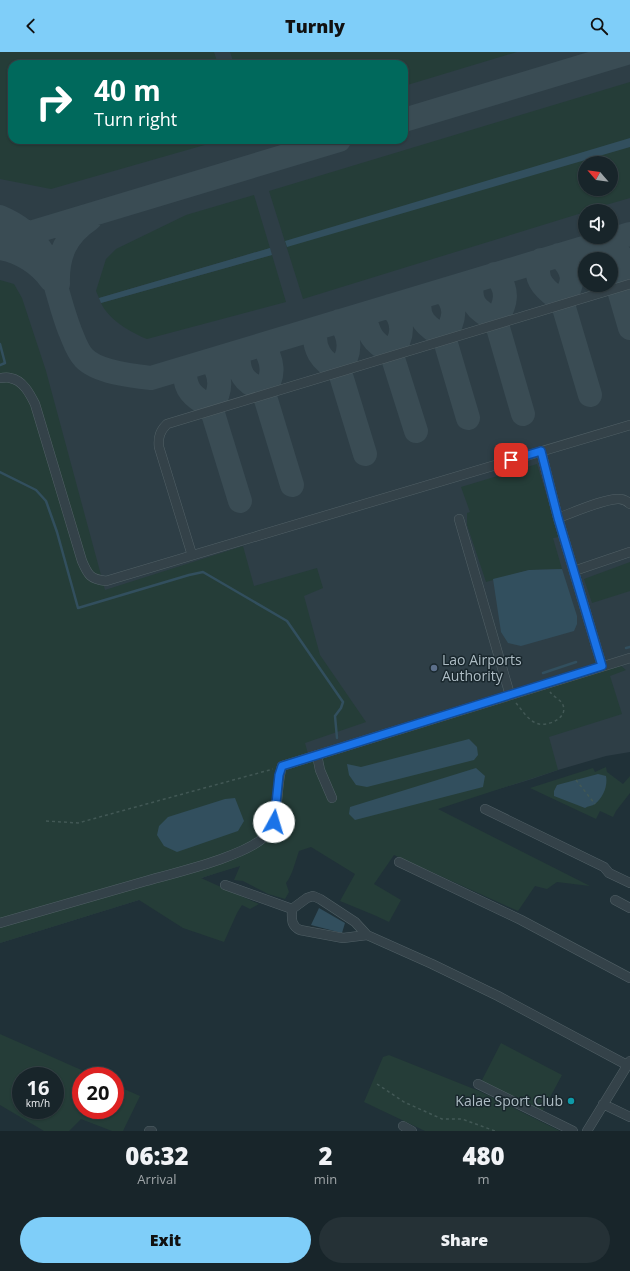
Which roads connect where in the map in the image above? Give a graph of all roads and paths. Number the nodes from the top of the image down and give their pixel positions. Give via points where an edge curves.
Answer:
1 (630, 284) edge
2 (0, 378) edge
3 (630, 425) edge
4 (541, 451) junction
5 (630, 504) edge
6 (558, 518) junction
7 (459, 520) dead end
8 (630, 552) edge
9 (192, 555) junction
10 (574, 571) junction
11 (630, 658) edge
12 (602, 666) junction
13 (542, 685) junction
14 (510, 695) junction
15 (317, 755) junction
16 (282, 766) junction
17 (576, 780) dead end
18 (332, 798) dead end
19 (595, 804) dead end
20 (486, 809) dead end
21 (46, 821) dead end
22 (399, 862) dead end
23 (630, 883) edge
24 (225, 885) dead end
25 (615, 900) dead end
26 (292, 908) junction
27 (630, 908) edge
28 (0, 923) edge
29 (367, 935) junction
30 (630, 978) edge
31 (629, 1063) edge
32 (377, 1084) dead end
33 (478, 1084) dead end
34 (603, 1104) junction
35 (630, 1117) edge
36 (403, 1126) dead end
37 (412, 1131) edge
38 (495, 1131) edge
39 (573, 1131) edge
40 (587, 1131) edge

1 - 9 street via 167,424 159,434 159,447
2 - 9 street via 10,378 29,391 82,560 87,571 96,580 106,581
3 - 4 street
4 - 6 street
4 - 9 street
5 - 6 street via 619,498
6 - 10 street
7 - 14 street
8 - 10 street
10 - 12 street
11 - 12 street
12 - 13 street
13 - 14 street
13 - 14 path via 562,703 564,710 563,715 549,723 539,724 531,720
14 - 15 street
15 - 16 street
15 - 18 street via 320,770
16 - 21 path via 78,823
16 - 28 street via 274,822 257,843 201,865
17 - 19 path
20 - 23 street via 604,867 609,873
22 - 30 street via 521,920
24 - 26 street
25 - 27 street
26 - 29 street via 313,896 355,922
26 - 29 street via 292,922 300,930 343,938
29 - 31 street via 498,996
31 - 34 street
32 - 38 path via 404,1102 442,1119 462,1119
33 - 39 street
34 - 35 street
34 - 40 street
36 - 37 street

